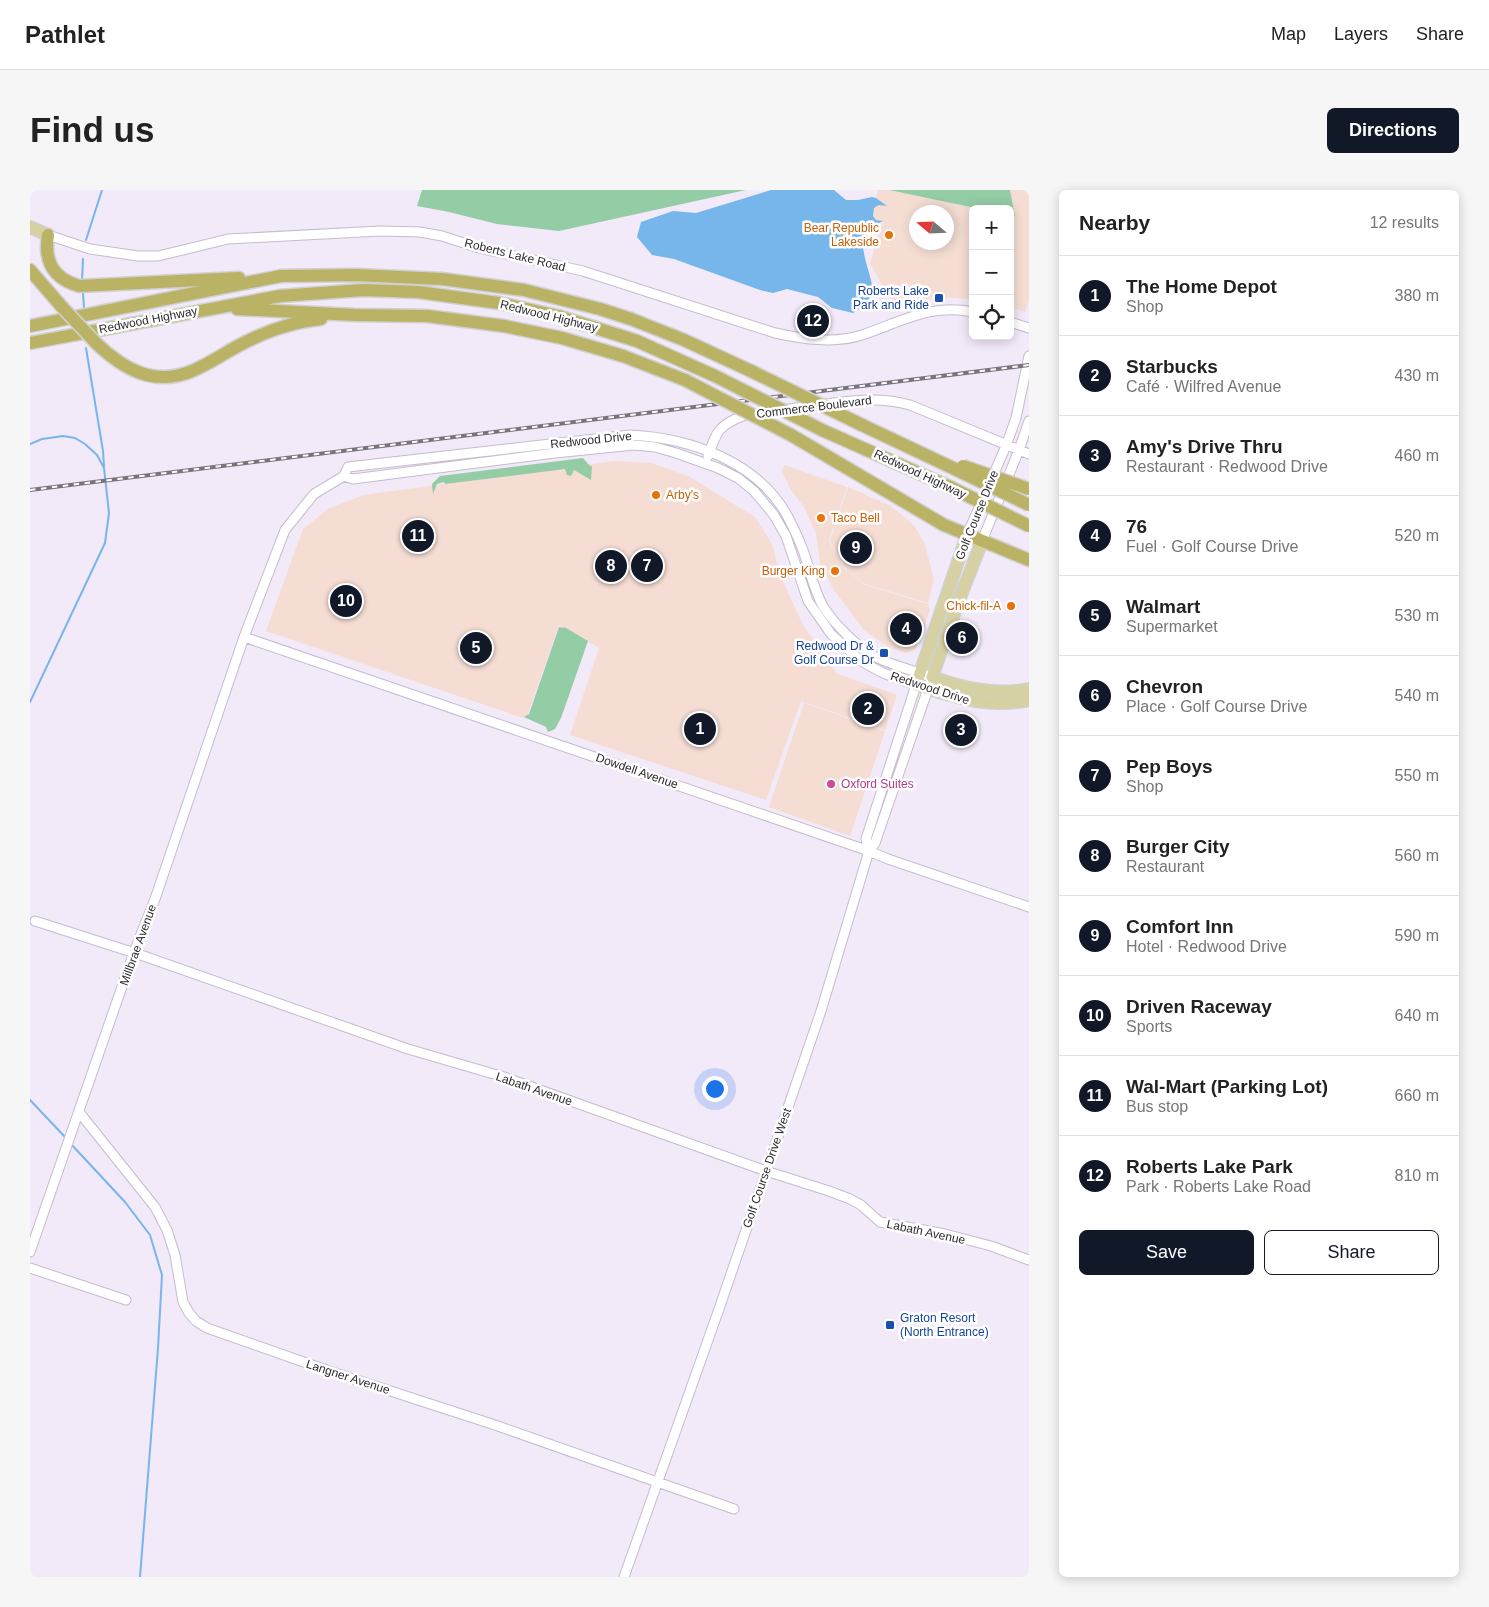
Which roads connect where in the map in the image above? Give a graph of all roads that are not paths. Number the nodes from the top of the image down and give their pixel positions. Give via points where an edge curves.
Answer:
1 (30, 227) edge
2 (48, 234) junction
3 (30, 270) edge
4 (281, 276) junction
5 (219, 307) junction
6 (969, 311) edge
7 (355, 315) junction
8 (1014, 323) edge
9 (30, 326) edge
10 (1029, 328) edge
11 (30, 343) edge
12 (1029, 356) edge
13 (1029, 421) edge
14 (1006, 446) junction
15 (1019, 450) junction
16 (710, 451) junction
17 (1029, 454) edge
18 (706, 463) junction
19 (958, 467) junction
20 (344, 476) junction
21 (767, 488) junction
22 (1029, 489) edge
23 (759, 496) junction
24 (1029, 505) edge
25 (1029, 526) edge
26 (967, 536) junction
27 (982, 541) junction
28 (806, 557) junction
29 (795, 560) junction
30 (1029, 560) edge
31 (840, 627) junction
32 (832, 634) junction
33 (244, 636) junction
34 (920, 673) junction
35 (932, 677) junction
36 (922, 687) junction
37 (1029, 689) edge
38 (1029, 700) edge
39 (869, 851) junction
40 (1029, 907) edge
41 (35, 921) dead end
42 (134, 952) junction
43 (79, 1112) junction
44 (766, 1171) junction
45 (30, 1252) edge
46 (1029, 1260) edge
47 (30, 1268) edge
48 (126, 1300) dead end
49 (658, 1483) junction
50 (734, 1509) dead end
51 (624, 1577) edge

1 - 2 main road
2 - 4 highway via 48,261 61,278 79,286
2 - 6 street, Roberts Lake Road via 90,249 158,256 228,239 420,232 583,271 797,338 842,339 930,310
3 - 7 highway, bridge via 112,358 135,371 159,377 191,372 261,336 314,320
4 - 9 highway, Redwood Highway
4 - 19 highway, Redwood Highway, bridge via 442,279 524,290 600,309 684,340
5 - 7 highway
5 - 11 highway, Redwood Highway
5 - 25 highway, Redwood Highway, bridge via 280,296 391,290 526,308 586,324 637,341 715,376 822,430
7 - 26 highway, bridge via 427,316 504,326 562,338 623,356 685,380 791,435
8 - 10 street
12 - 14 street, Golf Course Drive via 1016,418
13 - 15 street, Golf Course Drive
14 - 15 street, Commerce Boulevard
14 - 16 street, Commerce Boulevard via 910,405 880,399 745,415 720,428
14 - 26 street, Golf Course Drive
15 - 17 street, Commerce Boulevard
15 - 27 street, Golf Course Drive
16 - 18 street, Commerce Boulevard
16 - 20 street, Redwood Drive via 666,439 630,435 348,467
16 - 21 street, Redwood Drive via 740,466
18 - 20 street, Redwood Drive via 655,447 634,445 353,479
18 - 23 street, Redwood Drive via 738,478
19 - 22 highway, bridge
19 - 24 highway, Redwood Highway, bridge
20 - 33 street, Redwood Drive via 314,494 285,530
21 - 23 street
21 - 28 street, Redwood Drive via 789,519
23 - 29 street, Redwood Drive via 786,536
26 - 27 highway
26 - 34 main road, Golf Course Drive
27 - 30 highway
27 - 35 main road, Golf Course Drive
28 - 29 street
28 - 31 street, Redwood Drive via 823,605
29 - 32 street, Redwood Drive via 808,601
31 - 32 street
31 - 34 street, Redwood Drive via 877,658
32 - 36 street, Redwood Drive via 861,661
33 - 39 street, Dowdell Avenue
33 - 42 street, Millbrae Avenue
34 - 35 street, Redwood Drive
34 - 36 main road, Golf Course Drive
35 - 36 street, Golf Course Drive West
35 - 37 main road, Redwood Drive via 985,692
36 - 38 main road, Redwood Drive via 974,702 1013,704
36 - 39 street, Golf Course Drive West via 866,840
39 - 40 street, Dowdell Avenue
39 - 44 street, Golf Course Drive West via 821,1011
41 - 42 street, Labath Avenue
42 - 43 street, Millbrae Avenue
42 - 44 street, Labath Avenue via 408,1049 504,1077
43 - 45 street, Millbrae Avenue
43 - 49 street, Langner Avenue via 155,1207 175,1255 183,1302 196,1321 207,1328 323,1369
44 - 46 street, Labath Avenue via 850,1199 880,1222 991,1246
44 - 49 street, Golf Course Drive West
47 - 48 street
49 - 50 street, Langner Avenue
49 - 51 street, Golf Course Drive West

